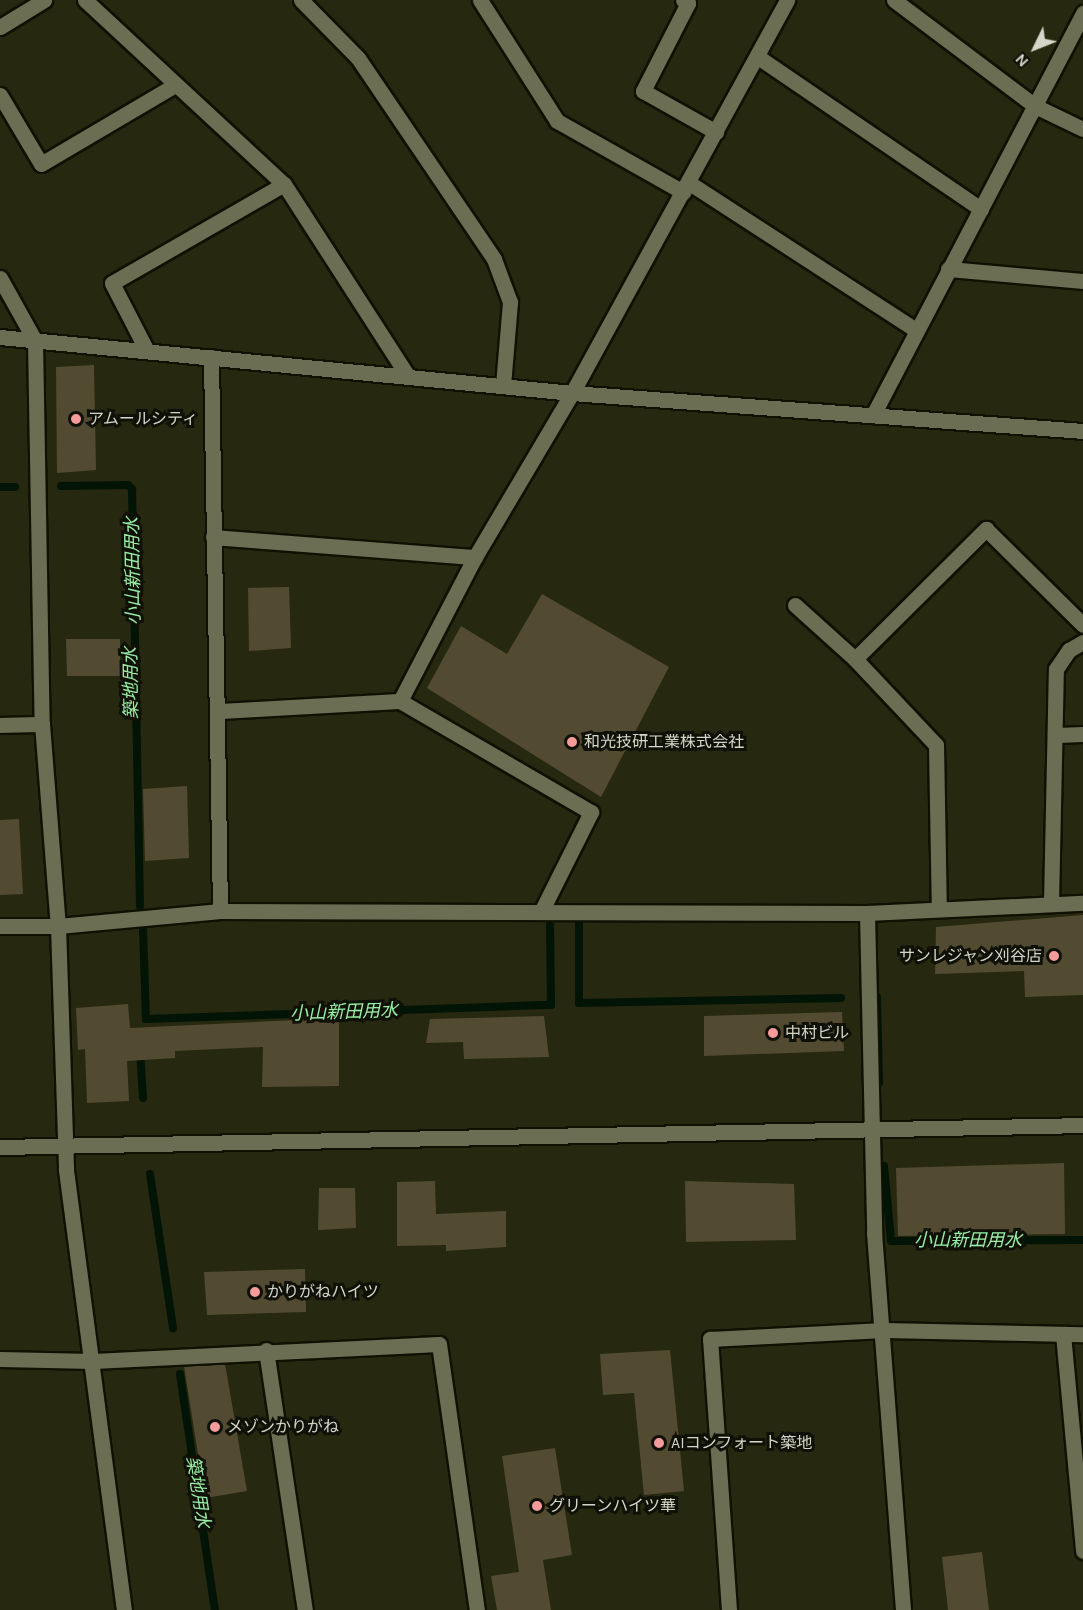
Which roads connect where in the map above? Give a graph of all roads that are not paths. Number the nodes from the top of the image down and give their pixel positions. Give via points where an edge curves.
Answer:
1 (44, 0) edge
2 (86, 0) edge
3 (301, 0) edge
4 (480, 0) edge
5 (683, 0) edge
6 (787, 0) edge
7 (894, 0) edge
8 (1083, 13) edge
9 (0, 27) edge
10 (758, 57) junction
11 (175, 86) junction
12 (0, 95) edge
13 (1035, 106) junction
14 (1083, 129) edge
15 (716, 132) junction
16 (284, 184) junction
17 (686, 187) junction
18 (981, 209) junction
19 (948, 269) junction
20 (0, 278) edge
21 (1083, 280) edge
22 (916, 330) junction
23 (0, 336) edge
24 (35, 341) junction
25 (146, 349) junction
26 (211, 357) junction
27 (407, 375) junction
28 (503, 386) junction
29 (572, 393) junction
30 (873, 415) junction
31 (1083, 431) edge
32 (213, 537) junction
33 (475, 557) junction
34 (795, 605) dead end
35 (1083, 625) edge
36 (1083, 642) edge
37 (855, 659) junction
38 (400, 701) junction
39 (219, 711) junction
40 (42, 724) junction
41 (0, 725) edge
42 (1083, 734) edge
43 (1057, 735) junction
44 (1051, 903) junction
45 (1083, 903) edge
46 (939, 909) junction
47 (542, 910) junction
48 (220, 911) junction
49 (867, 912) junction
50 (0, 926) edge
51 (58, 927) junction
52 (1083, 1125) edge
53 (874, 1128) junction
54 (0, 1147) edge
55 (66, 1147) junction
56 (884, 1330) junction
57 (1063, 1334) junction
58 (1083, 1334) edge
59 (266, 1350) junction
60 (0, 1359) edge
61 (93, 1361) junction
62 (1083, 1551) edge
63 (124, 1610) edge
64 (305, 1610) edge
65 (477, 1610) edge
66 (729, 1610) edge
67 (903, 1610) edge

1 - 9 street
2 - 11 street
3 - 28 street via 358,58 494,259 510,302
4 - 17 street via 557,121
5 - 15 street via 688,3 643,91
6 - 10 street
7 - 13 street
8 - 13 street
10 - 15 street
10 - 18 street
11 - 12 street via 41,164
11 - 16 street
13 - 14 street
13 - 18 street
15 - 17 street
16 - 25 street via 112,283
16 - 27 street
17 - 22 street
17 - 29 street
18 - 19 street
19 - 21 street
19 - 22 street
20 - 24 street
22 - 30 street
23 - 24 street
24 - 25 street
24 - 40 street
25 - 26 street
26 - 27 street
26 - 32 street
27 - 28 street
28 - 29 street
29 - 30 street
29 - 33 street
30 - 31 street
32 - 33 street
32 - 39 street
33 - 38 street
34 - 37 street
35 - 37 street via 986,529
36 - 43 street via 1069,650 1056,669
37 - 46 street via 936,746
38 - 39 street
38 - 47 street via 591,812
39 - 48 street
40 - 41 street
40 - 51 street
42 - 43 street
43 - 44 street
44 - 45 street
44 - 46 street
46 - 49 street
47 - 48 street
47 - 49 street
48 - 51 street
49 - 53 street
50 - 51 street
51 - 55 street
52 - 53 street
53 - 55 street
53 - 56 street via 874,1233
54 - 55 street
55 - 61 street
56 - 57 street
56 - 66 street via 710,1339
56 - 67 street
57 - 58 street
57 - 62 street
59 - 61 street
59 - 64 street
59 - 65 street via 439,1344
60 - 61 street
61 - 63 street

